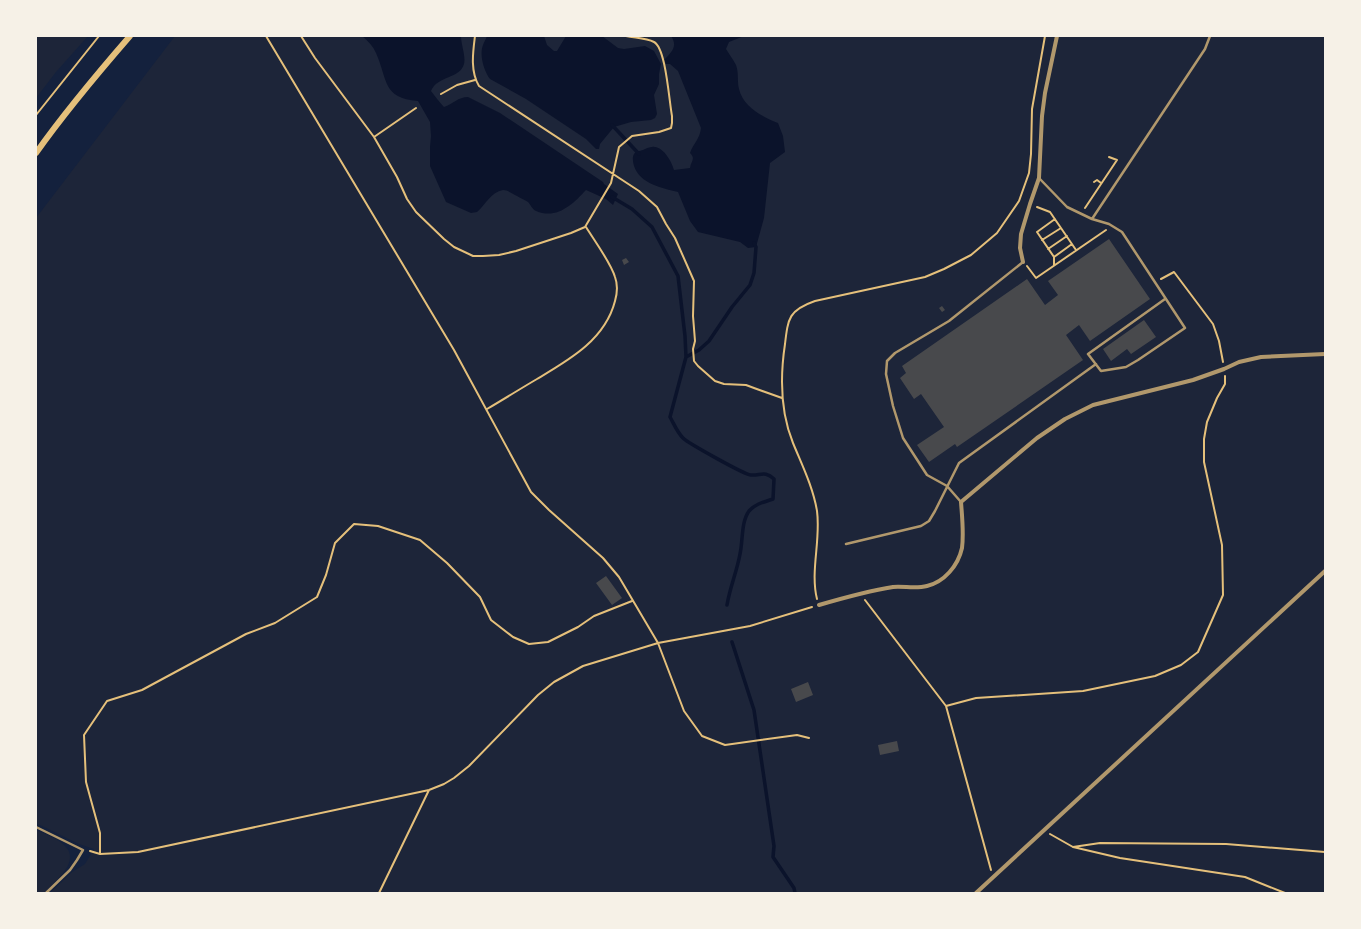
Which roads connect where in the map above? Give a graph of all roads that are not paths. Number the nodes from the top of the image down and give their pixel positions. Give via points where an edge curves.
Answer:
1 (130, 36) edge
2 (1057, 36) edge
3 (1210, 36) edge
4 (36, 153) edge
5 (1040, 178) junction
6 (1092, 219) junction
7 (1023, 262) joint
8 (1166, 299) junction
9 (1325, 354) edge
10 (1096, 364) junction
11 (947, 486) junction
12 (961, 502) junction
13 (846, 544) dead end
14 (1325, 571) edge
15 (819, 605) road end
16 (36, 827) edge
17 (46, 893) edge
18 (976, 893) edge

1 - 4 main road
2 - 5 street via 1044,101
3 - 6 lane via 1205,49
5 - 6 lane via 1067,207
5 - 7 street via 1021,234
6 - 8 lane via 1122,232
7 - 11 lane via 949,321 895,352 887,361 886,374 891,399 903,438 927,475
8 - 10 lane via 1088,354
8 - 10 lane via 1185,328 1126,366 1101,371
9 - 12 street via 1261,356 1193,380 1093,405 1065,419 1037,438
10 - 11 lane via 959,463
11 - 12 lane
11 - 13 lane via 936,511 929,521 921,526
12 - 15 street via 962,548 947,575 937,583 925,587 899,587 860,594
14 - 18 street
16 - 17 lane via 83,850 70,870

